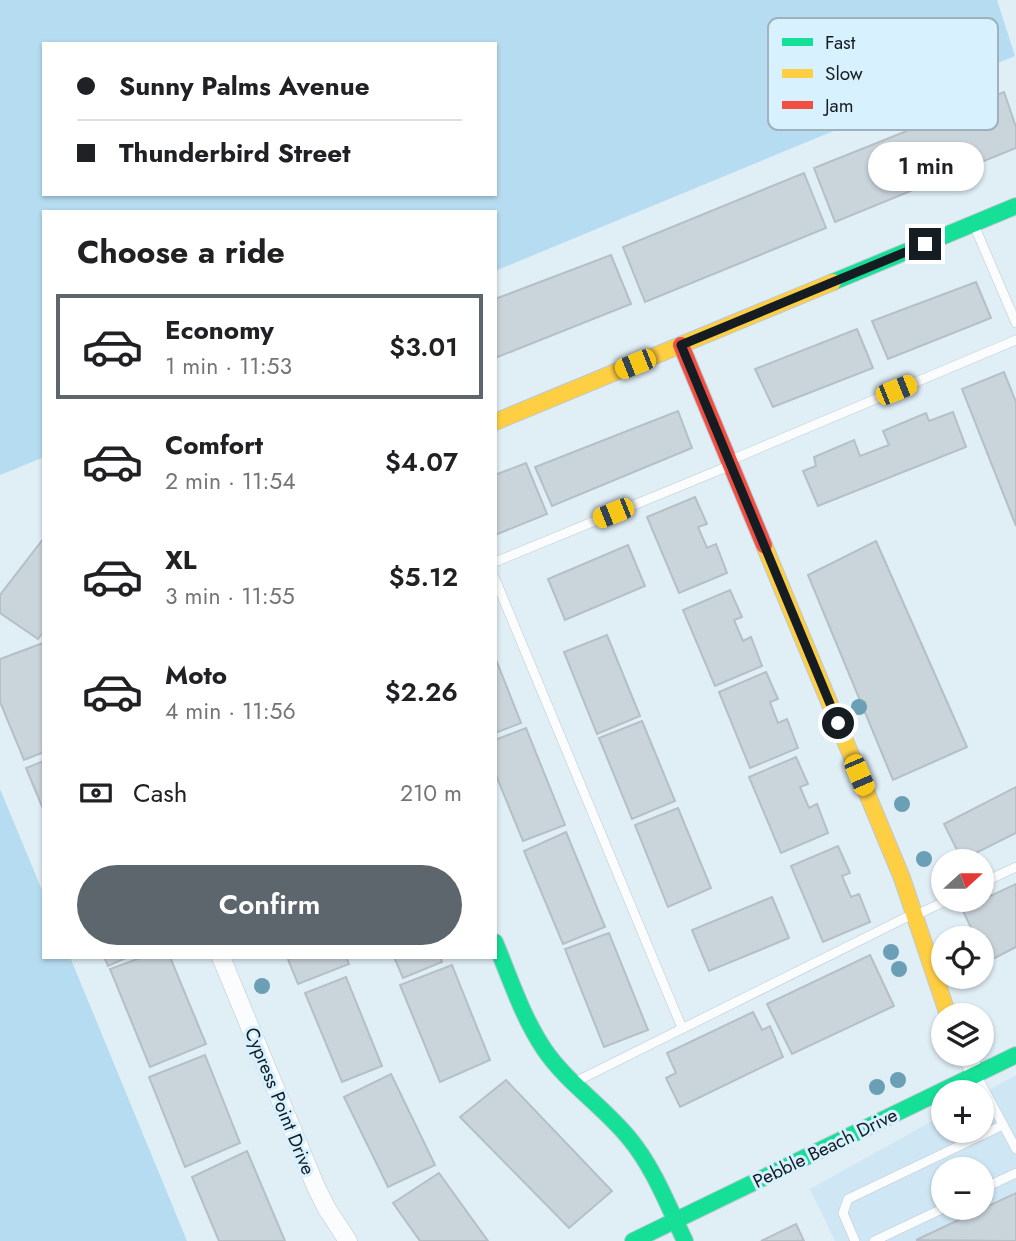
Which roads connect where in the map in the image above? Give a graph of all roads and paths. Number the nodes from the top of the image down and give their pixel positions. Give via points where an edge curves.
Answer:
1 (1016, 206) edge
2 (974, 224) junction
3 (1016, 323) edge
4 (1016, 340) edge
5 (681, 345) junction
6 (497, 421) edge
7 (730, 463) junction
8 (497, 561) edge
9 (497, 584) edge
10 (1016, 867) edge
11 (994, 877) edge
12 (931, 907) edge
13 (915, 914) junction
14 (497, 947) edge
15 (222, 959) edge
16 (944, 1003) edge
17 (682, 1028) junction
18 (1016, 1055) edge
19 (972, 1066) edge
20 (976, 1075) junction
21 (572, 1083) junction
22 (1003, 1125) junction
23 (1016, 1149) edge
24 (1016, 1173) edge
25 (994, 1183) edge
26 (931, 1214) edge
27 (675, 1221) junction
28 (348, 1241) edge
29 (634, 1241) edge
30 (685, 1241) edge
31 (855, 1241) edge
32 (874, 1241) edge

1 - 2 street
2 - 3 lane
2 - 5 street
4 - 7 lane
5 - 6 street
5 - 7 street
7 - 8 lane
7 - 13 street
9 - 17 lane
10 - 11 lane
12 - 13 lane
13 - 16 street
13 - 17 lane
14 - 21 street via 527,1020 544,1050
15 - 28 street, Cypress Point Drive via 316,1187
17 - 21 lane
18 - 20 street, Pebble Beach Drive
19 - 20 street
20 - 22 lane
20 - 27 street, Pebble Beach Drive
21 - 27 street via 628,1137
22 - 23 lane
22 - 31 lane via 848,1199 843,1213
24 - 25 lane
26 - 32 lane
27 - 29 street, Pebble Beach Drive
27 - 30 street

